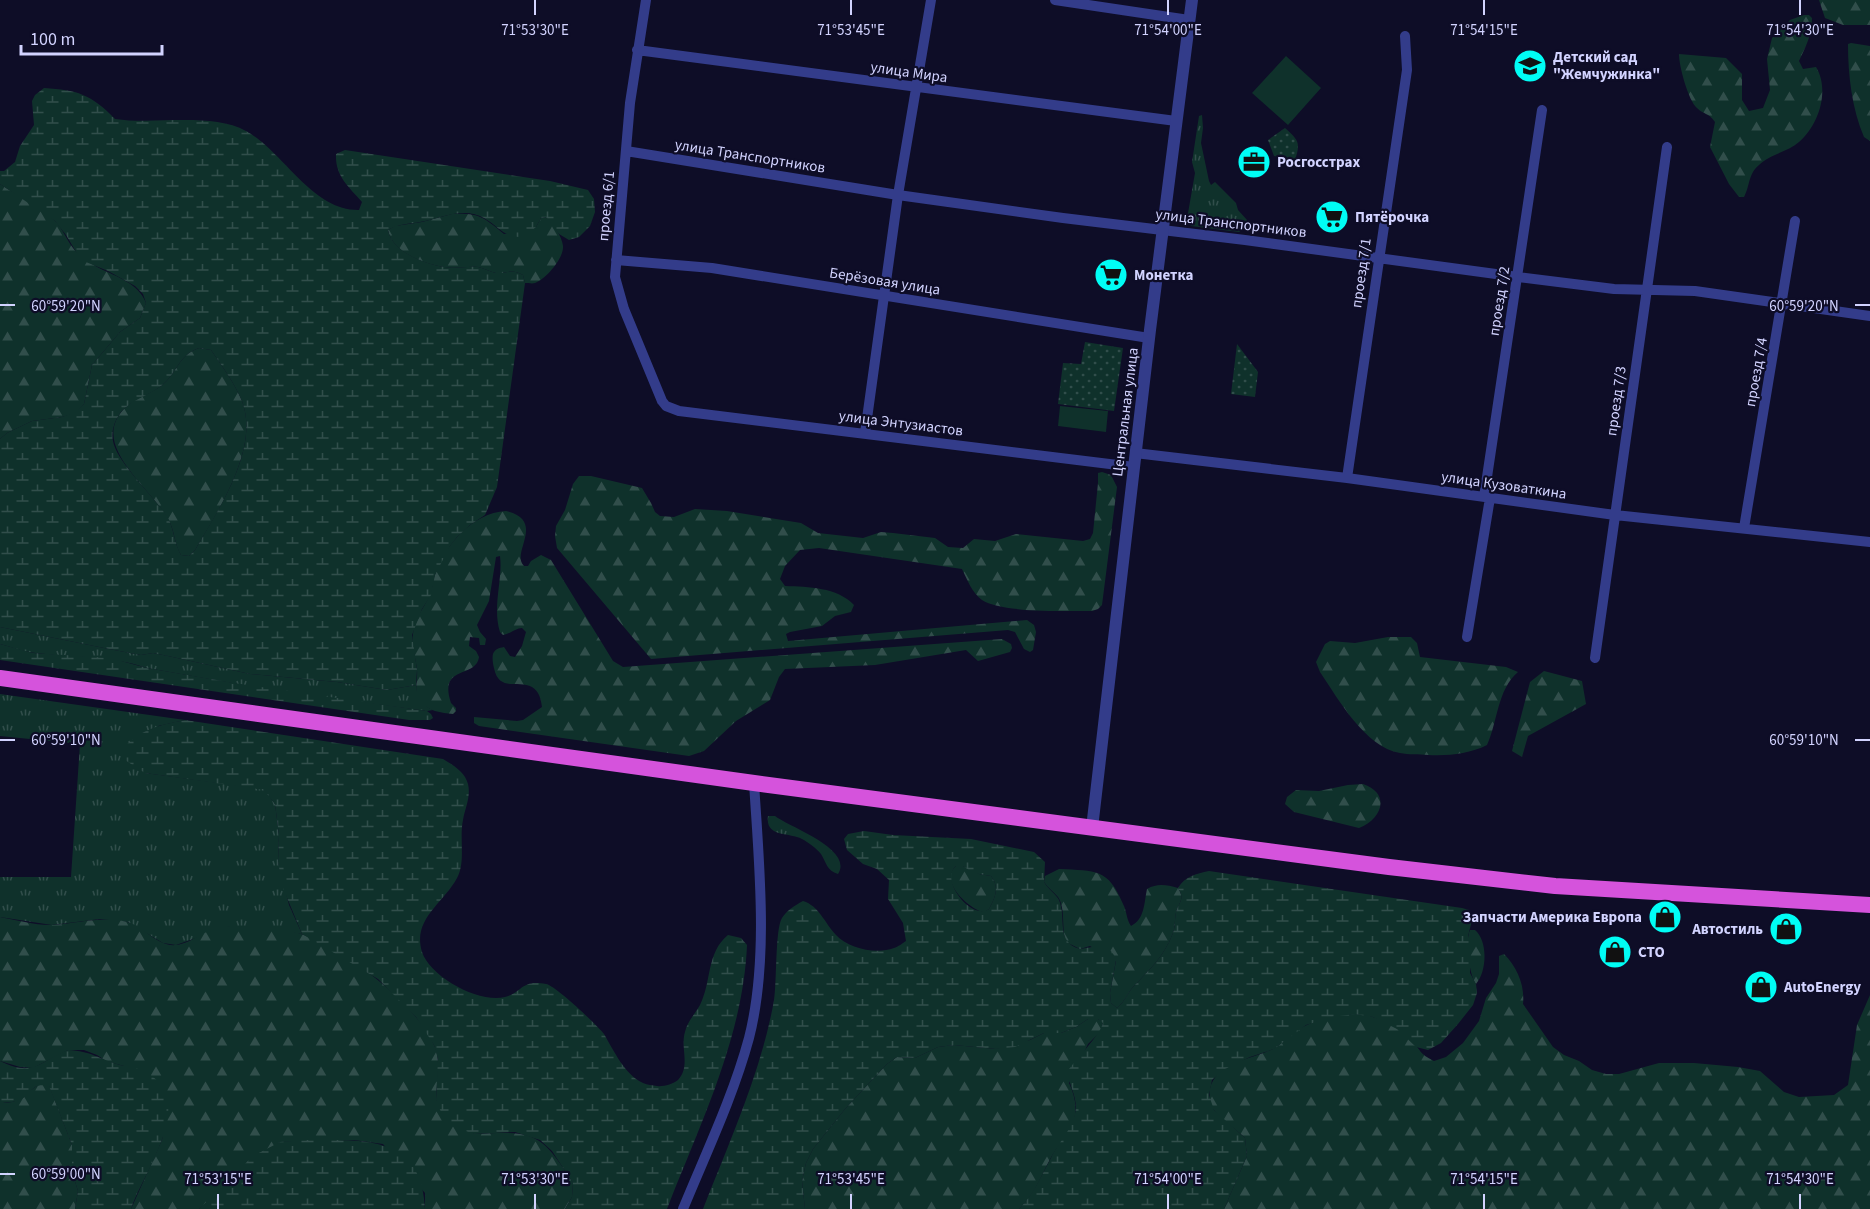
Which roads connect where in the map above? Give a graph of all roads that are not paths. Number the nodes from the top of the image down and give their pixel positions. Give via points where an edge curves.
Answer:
1 (646, 0) edge
2 (931, 0) edge
3 (1054, 0) edge
4 (1192, 0) edge
5 (1189, 20) junction
6 (1405, 36) dead end
7 (637, 50) junction
8 (915, 88) junction
9 (1542, 110) dead end
10 (1176, 120) junction
11 (1667, 147) dead end
12 (626, 151) junction
13 (898, 195) junction
14 (1796, 221) dead end
15 (1163, 230) junction
16 (1379, 257) junction
17 (616, 260) junction
18 (1518, 277) junction
19 (1647, 291) junction
20 (885, 296) junction
21 (1783, 303) junction
22 (1870, 316) edge
23 (1149, 338) junction
24 (666, 406) joint
25 (865, 434) junction
26 (1135, 453) junction
27 (1134, 467) junction
28 (1347, 478) junction
29 (1487, 497) junction
30 (1615, 515) junction
31 (1744, 528) junction
32 (1870, 542) edge
33 (1467, 637) dead end
34 (1595, 658) dead end
35 (0, 678) edge
36 (754, 783) junction
37 (1092, 828) junction
38 (1870, 905) edge
39 (683, 1209) edge

1 - 7 street, проезд 6/1
2 - 8 street
3 - 5 street
4 - 5 street, Центральная улица
5 - 10 street, Центральная улица
6 - 16 street, проезд 7/1 via 1407,70
7 - 8 street, улица Мира
7 - 12 street, проезд 6/1
8 - 10 street, улица Мира
8 - 13 street
9 - 18 street, проезд 7/2
10 - 15 street, Центральная улица
11 - 19 street, проезд 7/3
12 - 13 street, улица Транспортников
12 - 17 street, проезд 6/1
13 - 15 street, улица Транспортников
13 - 20 street
14 - 21 street, проезд 7/4
15 - 16 street, улица Транспортников
15 - 23 street, Центральная улица
16 - 18 street, улица Транспортников
16 - 28 street, проезд 7/1
17 - 20 street, Берёзовая улица via 712,268
17 - 24 street, проезд 6/1 via 620,297
18 - 19 street, улица Транспортников
18 - 29 street, проезд 7/2
19 - 21 street, улица Транспортников via 1695,291
19 - 30 street, проезд 7/3
20 - 23 street, Берёзовая улица
20 - 25 street
21 - 22 street, улица Транспортников
21 - 31 street, проезд 7/4
23 - 26 street, Центральная улица
24 - 25 street, улица Энтузиастов via 679,411
25 - 27 street, улица Энтузиастов
26 - 27 street, Центральная улица
26 - 28 street, улица Кузоваткина
27 - 37 street, Центральная улица
28 - 29 street, улица Кузоваткина
29 - 30 street, улица Кузоваткина
29 - 33 street, проезд 7/2
30 - 31 street, улица Кузоваткина
30 - 34 street, проезд 7/3
31 - 32 street, улица Кузоваткина
35 - 36 highway
36 - 37 highway
36 - 39 street via 760,914 757,996 734,1084
37 - 38 highway via 1555,886

